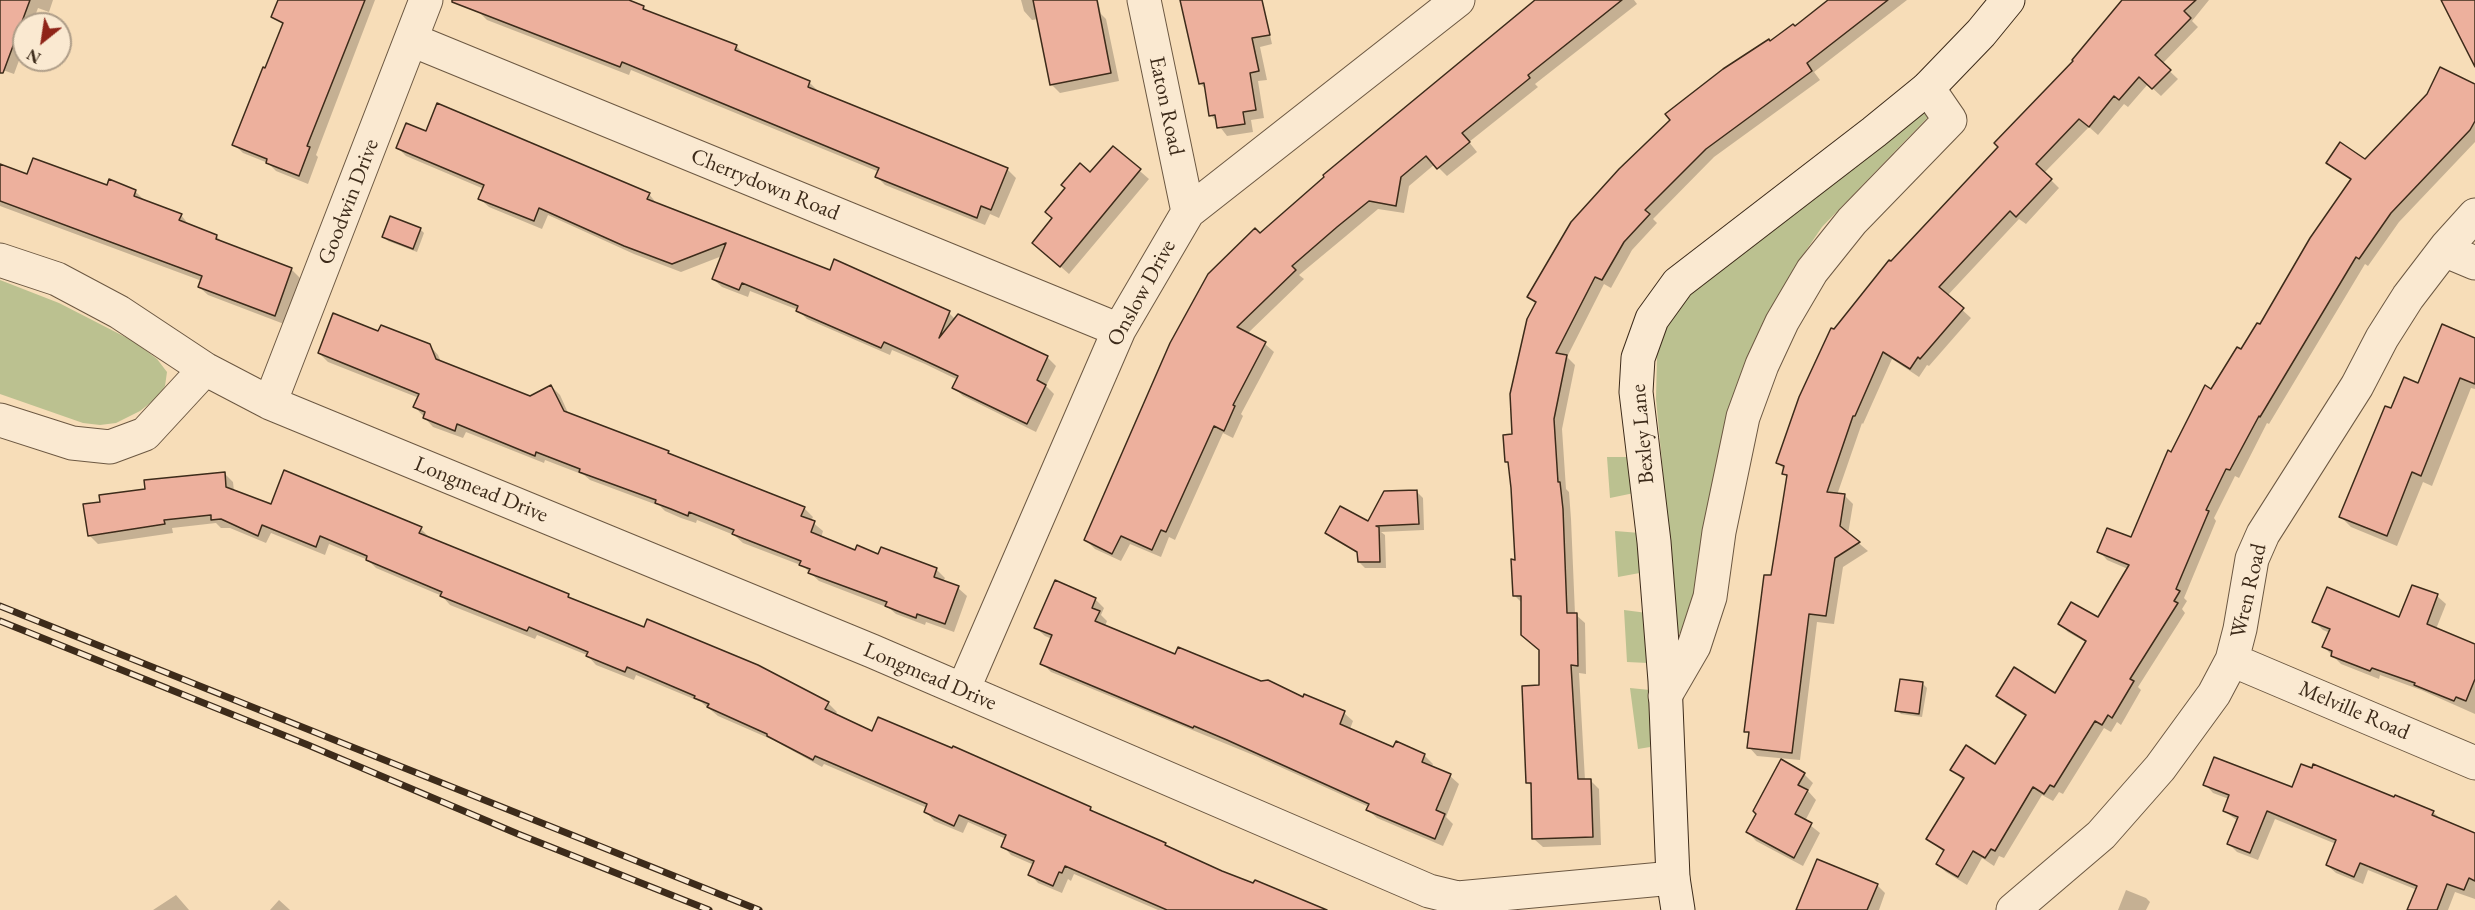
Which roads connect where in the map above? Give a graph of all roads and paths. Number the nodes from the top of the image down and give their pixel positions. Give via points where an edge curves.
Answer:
1 (426, 0) edge
2 (1144, 0) edge
3 (1458, 0) edge
4 (2008, 0) edge
5 (412, 40) junction
6 (1928, 88) junction
7 (1188, 212) junction
8 (2475, 215) edge
9 (2444, 250) junction
10 (0, 260) edge
11 (2475, 263) edge
12 (1119, 330) junction
13 (205, 369) junction
14 (270, 403) junction
15 (0, 420) edge
16 (2232, 660) junction
17 (963, 690) junction
18 (1665, 696) junction
19 (2475, 763) edge
20 (1673, 878) junction
21 (1678, 910) edge
22 (2013, 910) edge

1 - 5 street, Goodwin Drive
2 - 7 street, Eaton Road
3 - 7 street, Onslow Drive
4 - 6 street, Bexley Lane
5 - 12 street, Cherrydown Road
5 - 14 street, Goodwin Drive
6 - 18 street via 1950,120 1849,224 1812,272 1762,365 1743,417 1710,597 1694,646
6 - 18 street, Bexley Lane via 1685,277 1652,319 1638,358 1636,392 1654,542
7 - 12 street, Onslow Drive
8 - 9 street, Wren Road
9 - 11 street
9 - 16 street, Wren Road via 2382,338 2357,386 2262,534 2252,559
10 - 13 street, Longmead Drive via 67,285 119,312
12 - 17 street, Onslow Drive
13 - 14 street, Longmead Drive
13 - 15 street via 145,434 110,447 72,443
14 - 17 street, Longmead Drive
16 - 19 street, Melville Road
16 - 22 street, Wren Road via 2193,724 2133,800 2089,847
17 - 20 street, Longmead Drive via 1429,891 1458,898
18 - 20 street, Bexley Lane
20 - 21 street, Bexley Lane

